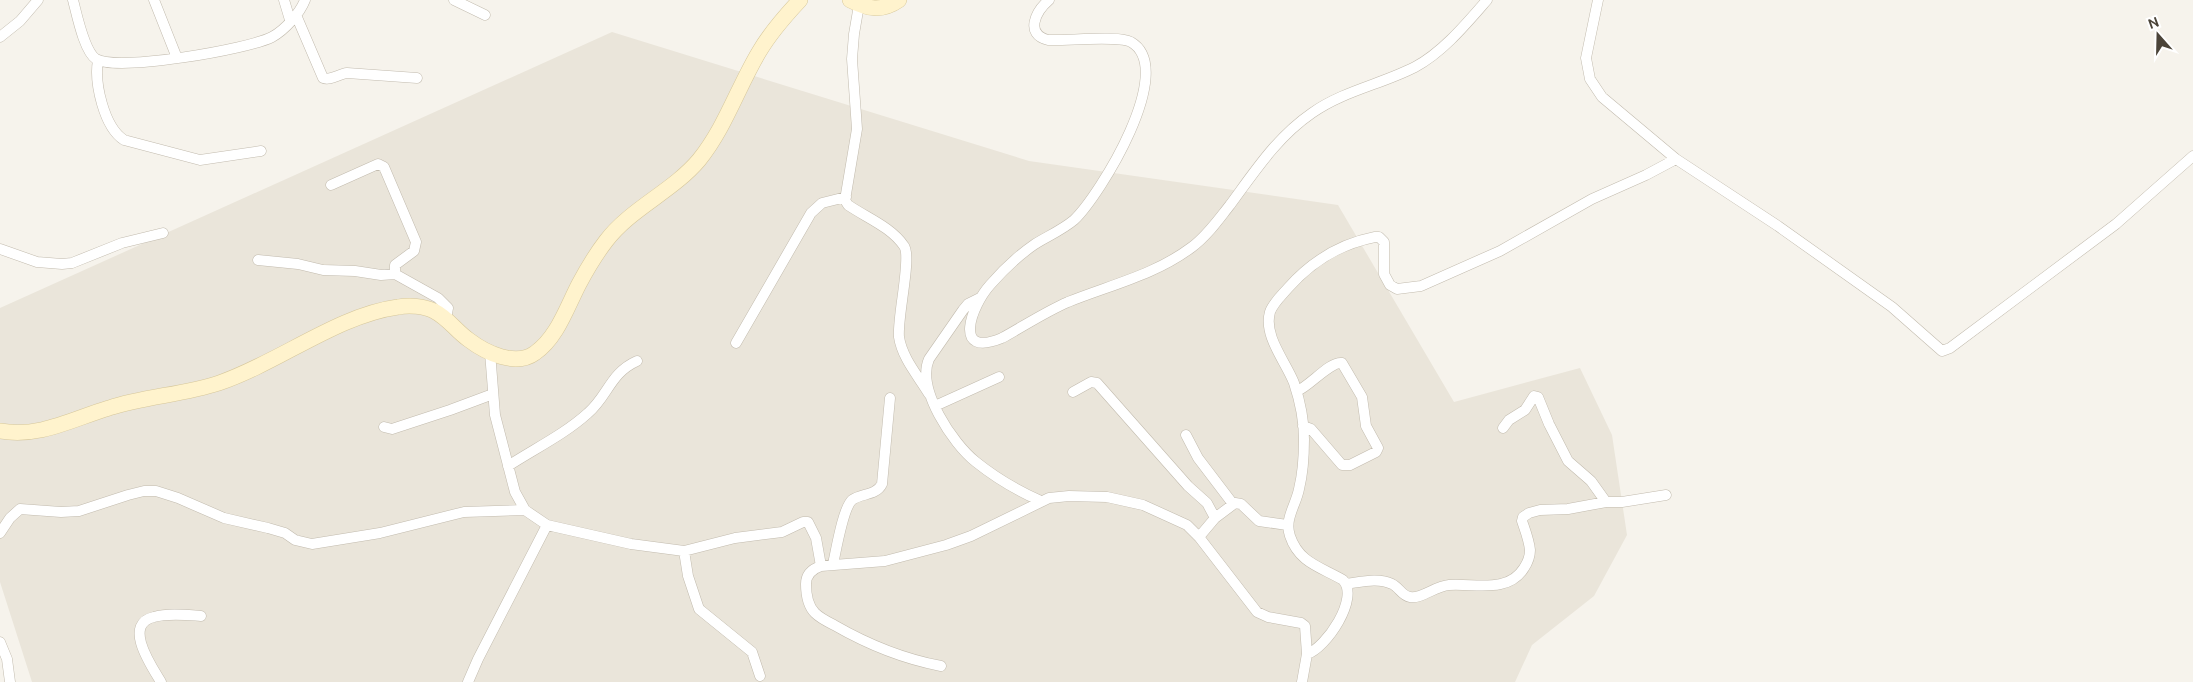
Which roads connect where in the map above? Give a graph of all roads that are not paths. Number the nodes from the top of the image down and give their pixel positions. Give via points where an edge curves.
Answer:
1 (38, 0) edge
2 (73, 0) edge
3 (154, 0) edge
4 (284, 0) edge
5 (304, 0) edge
6 (454, 0) edge
7 (800, 0) edge
8 (898, 0) edge
9 (1049, 0) edge
10 (1487, 0) edge
11 (1598, 0) edge
12 (855, 3) edge
13 (485, 15) dead end
14 (293, 17) junction
15 (0, 37) edge
16 (177, 58) junction
17 (98, 60) junction
18 (416, 78) dead end
19 (261, 151) dead end
20 (2192, 158) edge
21 (1676, 159) junction
22 (331, 185) dead end
23 (846, 197) junction
24 (163, 233) dead end
25 (0, 248) edge
26 (258, 260) dead end
27 (395, 274) junction
28 (980, 298) junction
29 (446, 318) junction
30 (736, 343) dead end
31 (490, 352) junction
32 (637, 361) dead end
33 (999, 377) dead end
34 (1297, 391) junction
35 (1073, 392) dead end
36 (493, 394) junction
37 (929, 394) junction
38 (890, 398) dead end
39 (935, 406) junction
40 (1304, 426) junction
41 (384, 427) dead end
42 (1503, 428) dead end
43 (0, 431) edge
44 (1186, 435) dead end
45 (508, 466) junction
46 (1666, 495) dead end
47 (1041, 501) junction
48 (1606, 502) junction
49 (1233, 504) junction
50 (525, 510) junction
51 (1216, 518) junction
52 (547, 525) junction
53 (1287, 525) junction
54 (0, 533) edge
55 (1199, 537) junction
56 (684, 551) junction
57 (833, 564) junction
58 (822, 566) junction
59 (1346, 584) junction
60 (200, 616) dead end
61 (0, 642) edge
62 (1307, 654) junction
63 (941, 666) dead end
64 (760, 676) dead end
65 (10, 682) edge
66 (161, 682) edge
67 (468, 682) edge
68 (1302, 682) edge

1 - 15 street via 20,22
2 - 17 street via 87,47
3 - 16 street
4 - 14 street
5 - 14 street
6 - 13 street
7 - 31 street via 758,52 706,151 681,177 606,241 545,344 526,358
8 - 12 street via 879,9
9 - 28 street via 1038,10 1034,20 1039,36 1056,40 1130,41 1140,50 1144,61 1144,88 1127,139 1086,205 1065,227 1018,257
10 - 28 street via 1426,60 1332,101 1290,129 1206,234 1194,246 1162,266 1068,302 992,342 978,342 970,330 970,320
11 - 21 street via 1586,52 1590,79 1610,104
12 - 23 street via 852,60 857,129
14 - 16 street via 276,34 256,43
14 - 18 street via 323,78 347,73
16 - 17 street via 110,63
17 - 19 street via 97,88 112,128 124,140 200,160
20 - 21 street via 2116,224 1942,351 1892,307
21 - 34 street via 1592,199 1500,251 1421,286 1398,289 1390,285 1384,274 1384,242 1379,237 1344,246 1316,261 1283,294 1269,316 1271,333
22 - 27 street via 378,164 384,167 416,242 414,251 395,266
23 - 30 street via 822,203 811,213
23 - 37 street via 848,205 884,227 906,249 899,338 906,358
24 - 25 street via 62,264 37,262
26 - 27 street via 323,270
27 - 29 street via 444,302 448,308
28 - 37 street via 968,304 929,359 926,365
29 - 31 street via 467,339
29 - 43 street via 431,309 416,307 400,306 379,311 218,383 119,404 32,433
31 - 36 street
32 - 45 street via 623,368 588,413
33 - 39 street
34 - 40 street
34 - 40 street via 1335,363 1342,362 1362,397 1366,426 1378,448 1350,465 1342,465 1312,429
35 - 51 street via 1091,382 1097,383 1188,486 1207,503
36 - 41 street via 392,429
36 - 45 street
37 - 39 street
38 - 57 street via 882,484 875,492 856,498 848,505
39 - 47 street via 972,458 1010,487
40 - 53 street via 1299,489
42 - 48 street via 1525,410 1534,396 1538,397 1548,424 1570,464 1591,481
44 - 49 street via 1208,474
45 - 50 street via 517,500
46 - 48 street
47 - 55 street via 1069,496 1125,500 1178,519
47 - 57 street via 946,545 885,561
48 - 59 street via 1540,510 1524,517 1522,521 1530,557 1515,578 1503,584 1442,586 1412,598 1387,582
49 - 51 street
49 - 53 street via 1241,504 1258,521
50 - 52 street
50 - 54 street via 464,512 380,533 312,544 295,540 285,533 224,518 167,494 144,491 79,510 20,509
51 - 55 street
52 - 56 street via 631,544
52 - 67 street
53 - 59 street via 1302,558
55 - 62 street via 1258,612 1305,626
56 - 58 street via 735,538 782,532 808,522 816,538
56 - 64 street via 698,609 752,652
57 - 58 street
58 - 63 street via 814,568 806,580 808,600 815,614 882,648
59 - 62 street via 1347,599 1341,618 1318,648
60 - 66 street via 154,617 140,628 140,641
61 - 65 street via 7,659
62 - 68 street

